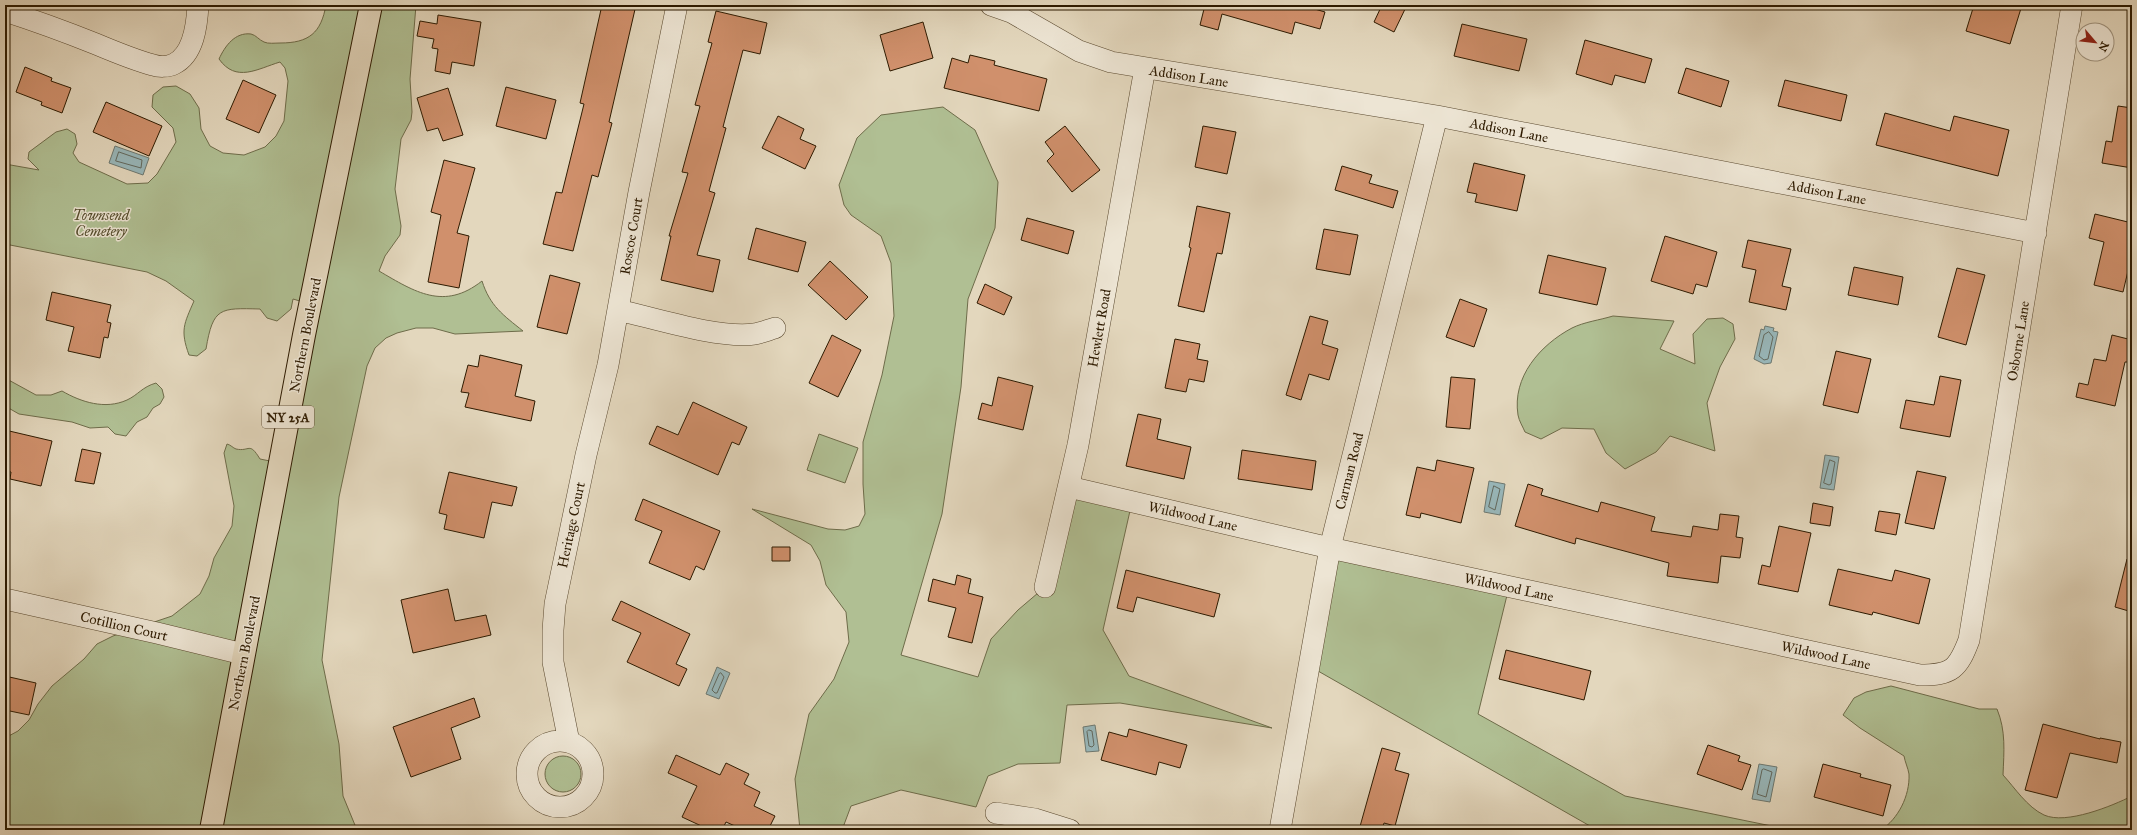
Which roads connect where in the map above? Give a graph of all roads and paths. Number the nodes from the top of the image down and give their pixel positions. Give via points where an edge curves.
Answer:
1 (198, 5) edge
2 (371, 5) edge
3 (677, 5) edge
4 (991, 5) edge
5 (2072, 5) edge
6 (5, 11) edge
7 (1145, 68) junction
8 (1437, 116) junction
9 (2036, 233) junction
10 (618, 310) junction
11 (775, 328) dead end
12 (1069, 487) junction
13 (1330, 548) junction
14 (1045, 587) dead end
15 (5, 599) edge
16 (243, 654) junction
17 (1951, 671) joint
18 (569, 742) dead end
19 (996, 813) dead end
20 (211, 830) edge
21 (1070, 830) edge
22 (1280, 830) edge

1 - 6 street via 189,48 179,61 164,66 138,60 41,22
2 - 16 main road, Northern Boulevard / NY 25A
3 - 10 street, Roscoe Court
4 - 7 street, Addison Lane via 1011,12 1079,51 1111,62
5 - 9 street, Osborne Lane
7 - 8 street, Addison Lane
7 - 12 street, Hewlett Road
8 - 9 street, Addison Lane
8 - 13 street, Carman Road
9 - 17 street, Osborne Lane via 1970,640 1962,661
10 - 11 street via 737,334 755,334
10 - 18 street, Heritage Court via 555,604 553,662
12 - 13 street, Wildwood Lane
12 - 14 street, Hewlett Road
13 - 17 street, Wildwood Lane via 1920,675 1937,675
13 - 22 street, Carman Road
15 - 16 street, Cotillion Court
16 - 20 main road, Northern Boulevard / NY 25A
19 - 21 street via 1035,819

